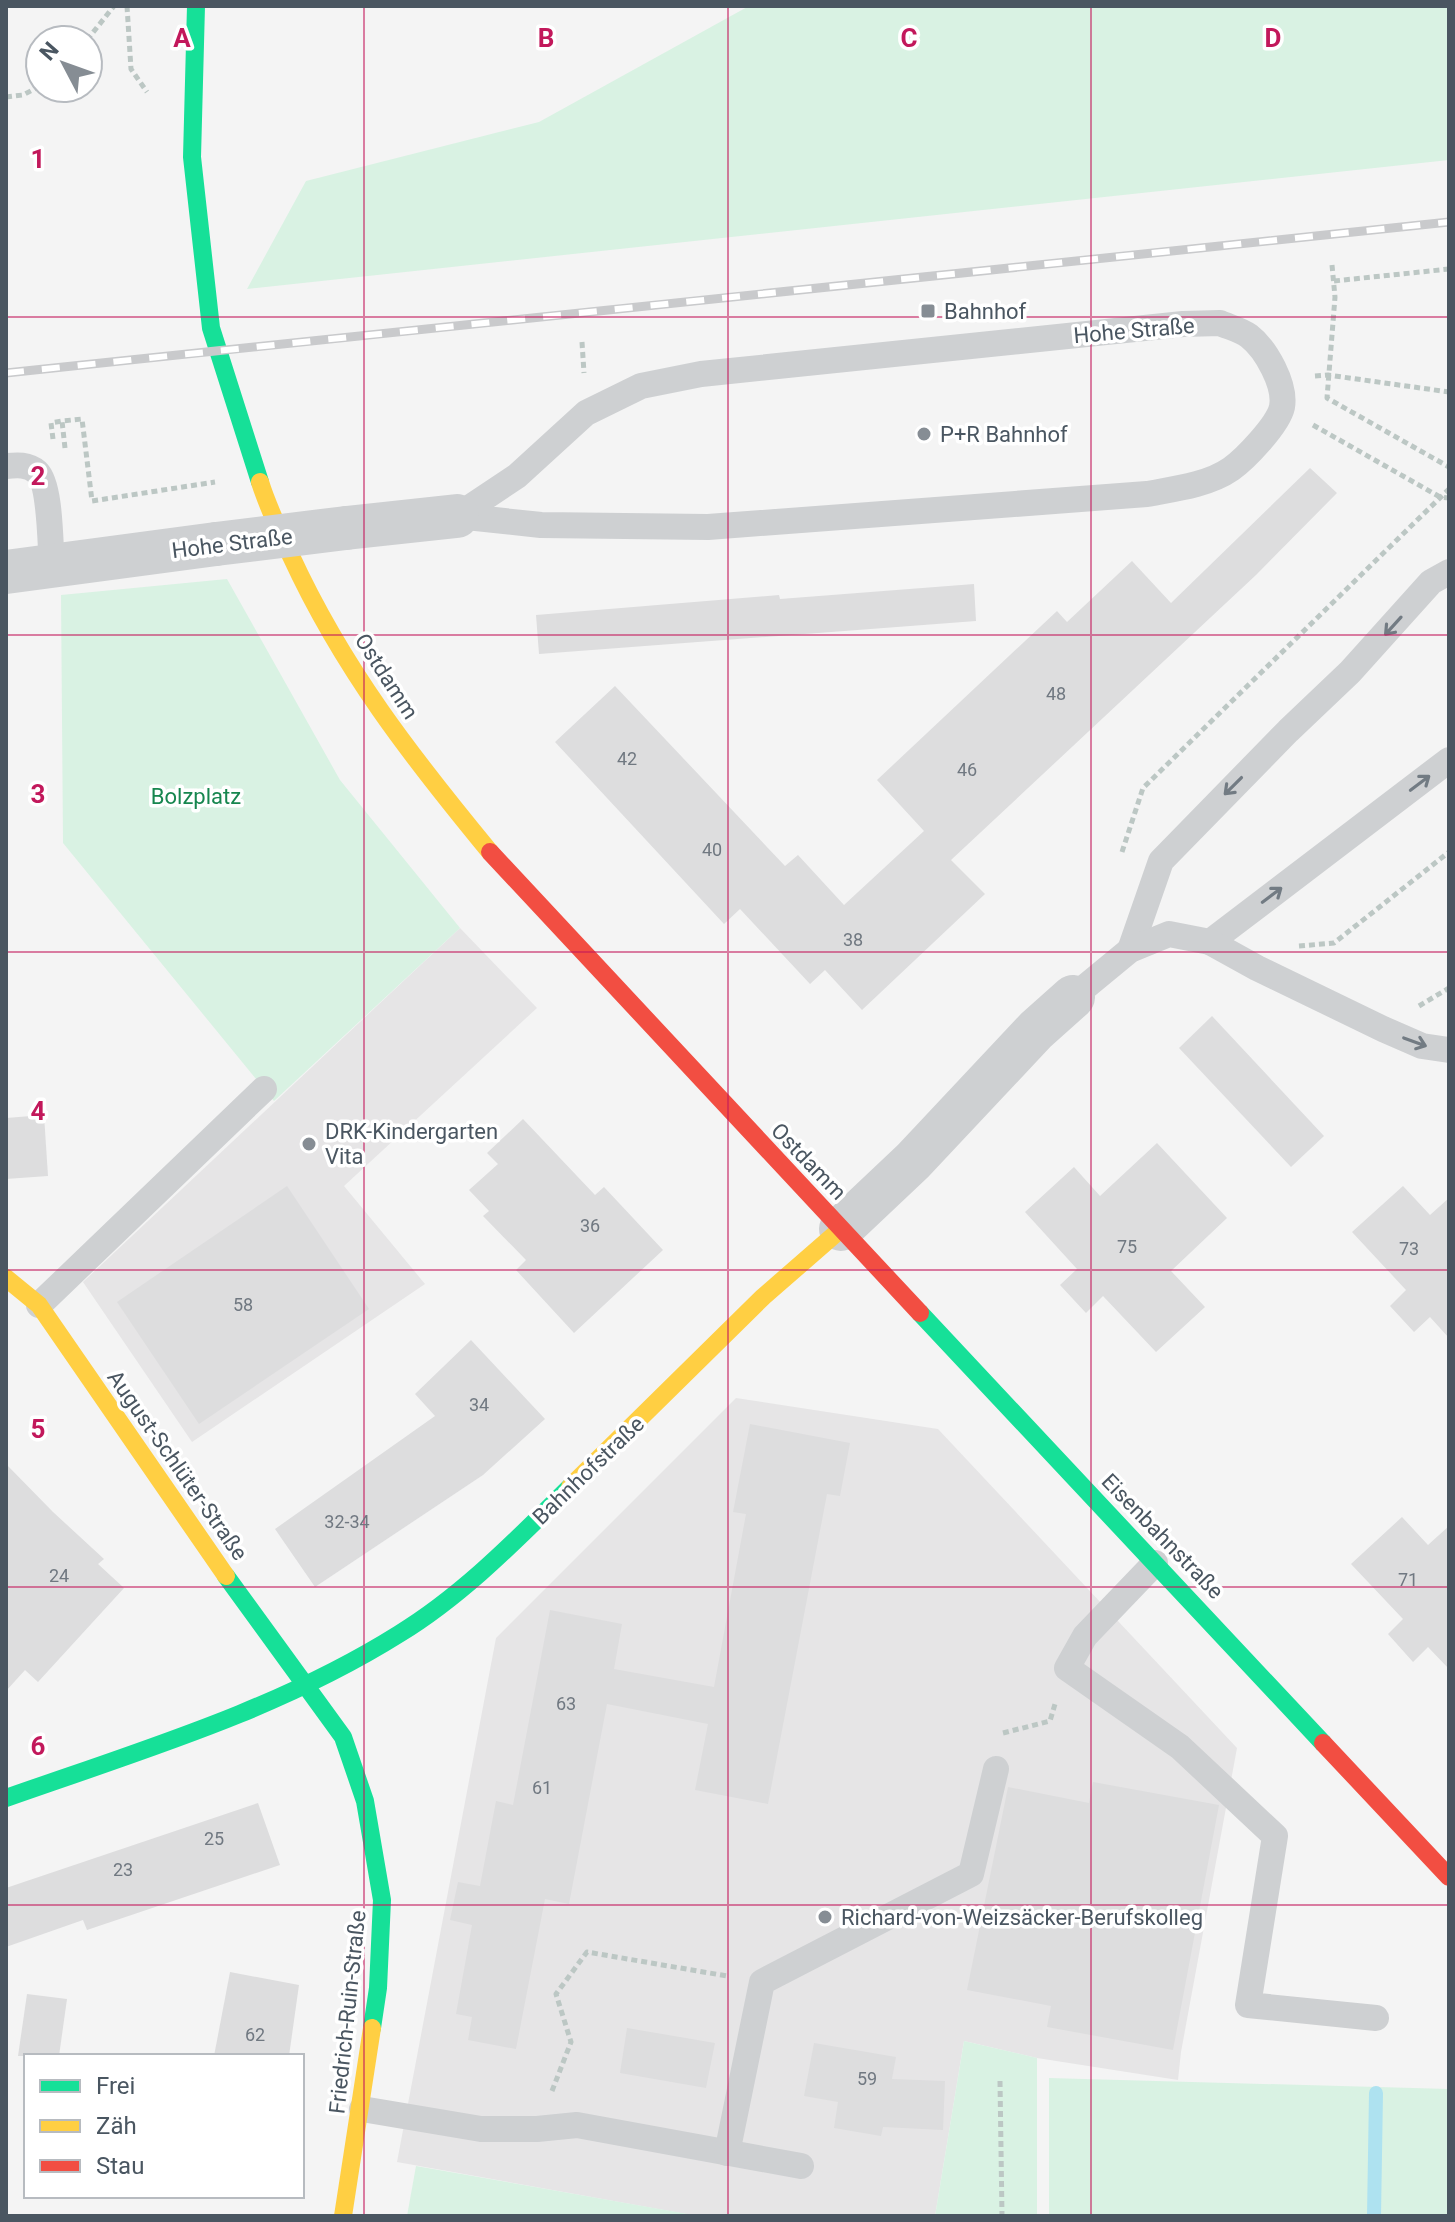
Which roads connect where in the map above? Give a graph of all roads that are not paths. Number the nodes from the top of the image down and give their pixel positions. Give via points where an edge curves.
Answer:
1 (196, 6) edge
2 (6, 466) edge
3 (457, 516) junction
4 (52, 567) junction
5 (6, 572) edge
6 (1449, 572) edge
7 (1449, 760) edge
8 (1210, 942) junction
9 (1130, 950) junction
10 (1073, 997) joint
11 (1449, 1050) edge
12 (264, 1089) dead end
13 (841, 1229) junction
14 (6, 1278) edge
15 (39, 1305) junction
16 (1155, 1563) junction
17 (304, 1685) junction
18 (996, 1769) road end
19 (6, 1798) edge
20 (1449, 1877) edge
21 (1376, 2018) dead end
22 (362, 2109) junction
23 (727, 2153) junction
24 (801, 2166) dead end
25 (343, 2216) edge

1 - 13 street, Ostdamm via 192,157 211,328 267,504 304,584 352,671 414,760 505,870
2 - 4 lane via 21,464 37,472 45,485
3 - 3 lane, Hohe Straße via 541,525 708,527 1147,494 1182,488 1229,470 1262,441 1282,407 1278,379 1264,351 1248,335 1220,323 701,374 641,386 586,413 517,476
3 - 4 street, Hohe Straße, bridge
4 - 5 street, Hohe Straße
6 -> 9 lane via 1431,582 1350,672 1161,861
8 -> 7 lane
8 - 9 lane via 1169,934
8 -> 11 lane via 1383,1029 1422,1046
9 - 10 lane
10 - 13 street, Bahnhofstraße
12 - 15 lane
13 - 16 street, Eisenbahnstraße
13 - 17 street, Bahnhofstraße via 763,1297 488,1568 400,1634
14 - 15 street, August-Schlüter-Straße
15 - 17 street, August-Schlüter-Straße
16 - 20 street, Eisenbahnstraße
16 - 21 lane via 1085,1636 1067,1668 1180,1747 1275,1836 1248,2005
17 - 19 street, Bahnhofstraße via 216,1724
17 - 22 street, Friedrich-Ruin-Straße via 343,1737 365,1801 382,1900 378,1988
18 - 23 lane via 971,1874 762,1982
22 - 23 lane via 481,2129 577,2125
22 - 25 street, Friedrich-Ruin-Straße
23 - 24 lane

